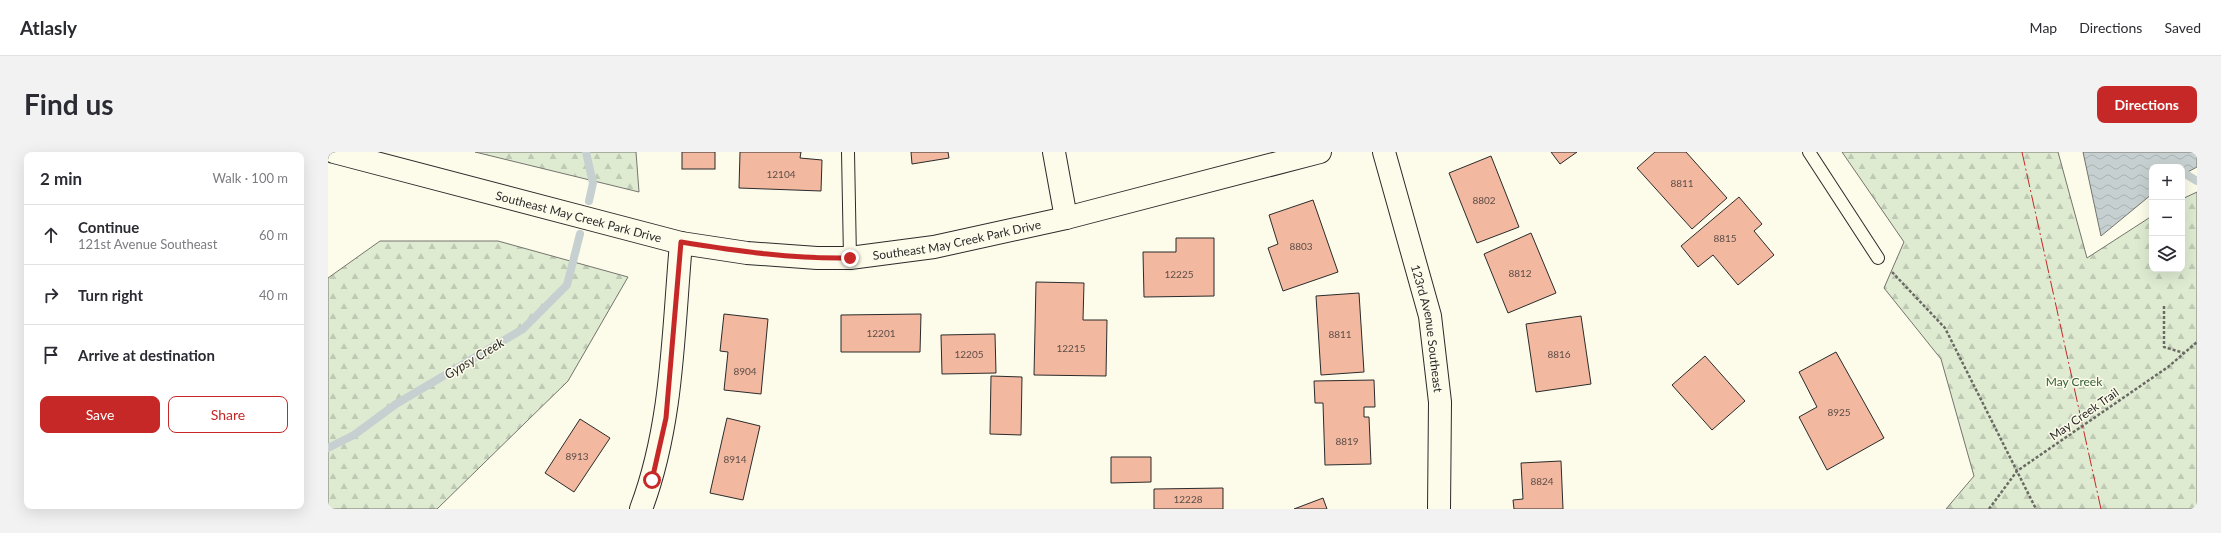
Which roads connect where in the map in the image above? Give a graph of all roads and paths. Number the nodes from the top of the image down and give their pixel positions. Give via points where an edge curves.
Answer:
1 (334, 152) edge
2 (848, 152) edge
3 (1054, 152) edge
4 (1320, 152) edge
5 (1384, 152) edge
6 (1809, 152) edge
7 (1066, 218) junction
8 (681, 242) junction
9 (850, 258) junction
10 (1878, 258) joint
11 (2164, 306) dead end
12 (2197, 342) edge
13 (2184, 353) junction
14 (2017, 471) junction
15 (641, 509) edge
16 (1439, 509) edge
17 (1988, 509) edge
18 (2036, 509) edge

1 - 8 street, Southeast May Creek Park Drive
2 - 9 lane
3 - 7 street
4 - 7 street, Southeast May Creek Park Drive
5 - 16 street, 123rd Avenue Southeast via 1430,316 1440,402
6 - 10 lane
7 - 9 street, Southeast May Creek Park Drive via 934,247
8 - 9 street, Southeast May Creek Park Drive via 755,253
8 - 15 street via 666,418 652,480
10 - 14 path via 1945,328
11 - 13 path via 2164,347
12 - 13 path, May Creek Trail
13 - 14 path, May Creek Trail via 2168,367
14 - 17 path, May Creek Trail
14 - 18 path

